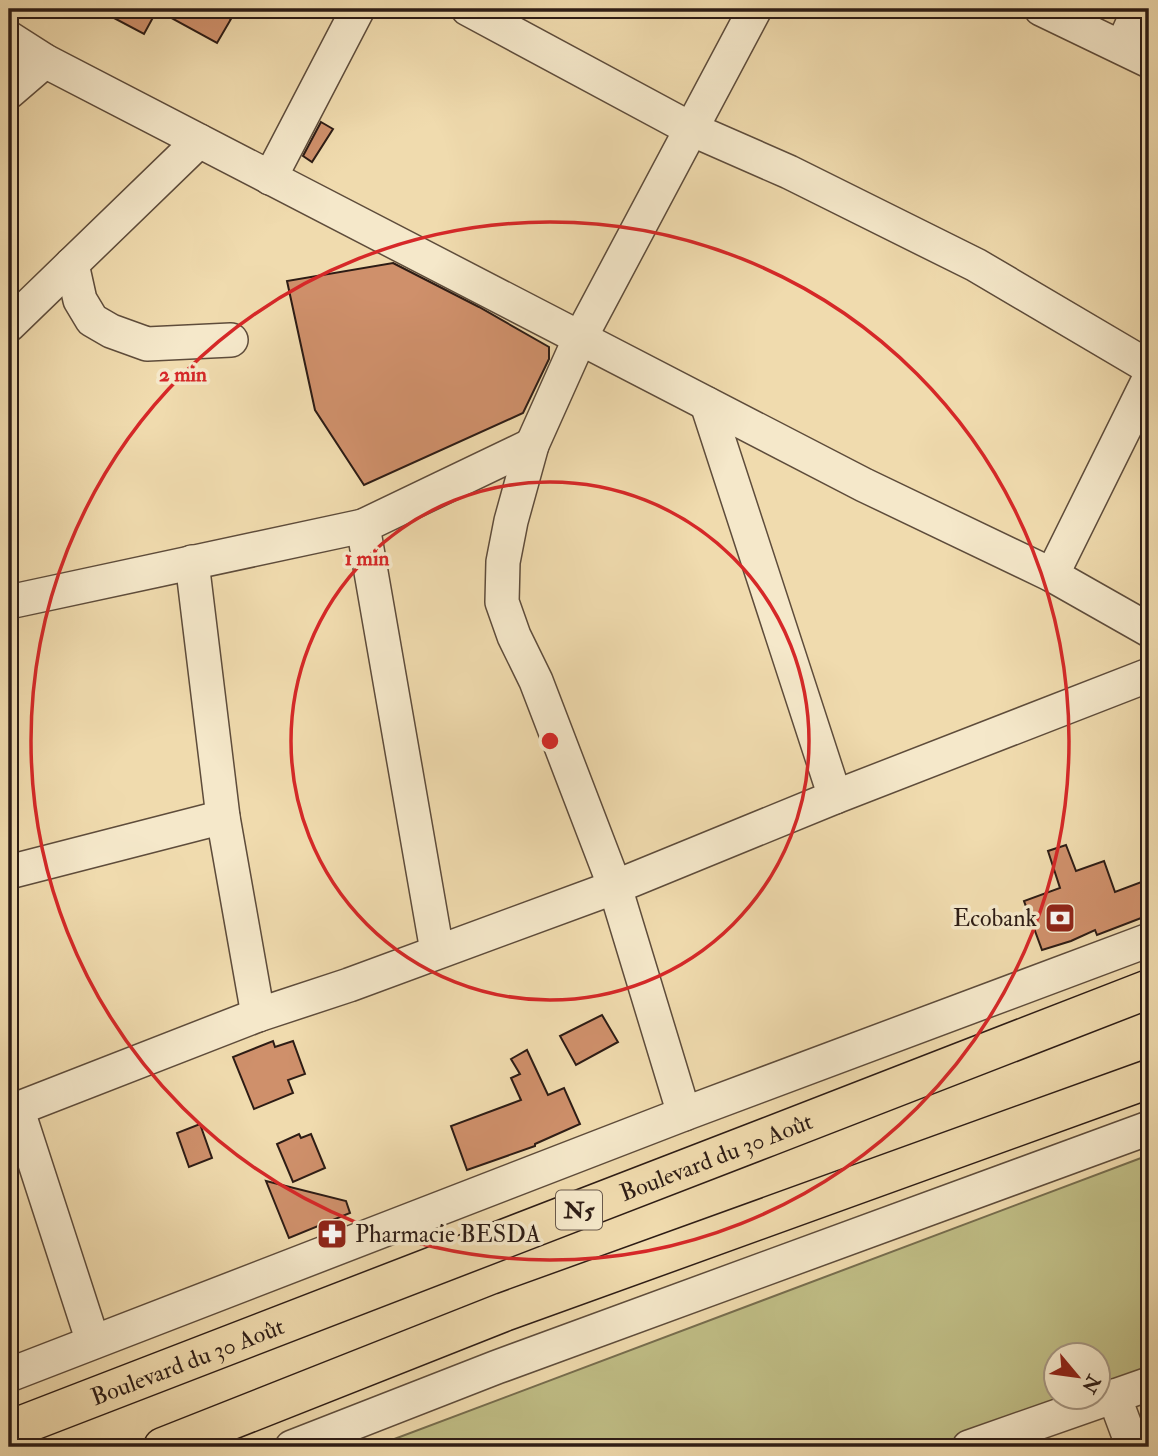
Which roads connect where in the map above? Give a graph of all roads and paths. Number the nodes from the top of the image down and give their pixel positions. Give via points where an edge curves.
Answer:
1 (358, 9) edge
2 (468, 9) edge
3 (755, 9) edge
4 (1041, 9) edge
5 (1139, 9) edge
6 (9, 38) edge
7 (1135, 54) edge
8 (45, 61) junction
9 (9, 92) edge
10 (691, 129) junction
11 (200, 141) junction
12 (270, 178) junction
13 (72, 264) junction
14 (9, 325) edge
15 (231, 340) dead end
16 (579, 340) junction
17 (1149, 367) edge
18 (1149, 379) edge
19 (707, 404) junction
20 (532, 444) junction
21 (363, 526) junction
22 (191, 562) junction
23 (1052, 575) junction
24 (9, 602) edge
25 (1149, 631) edge
26 (1149, 675) edge
27 (835, 797) junction
28 (223, 817) junction
29 (9, 872) edge
30 (615, 887) junction
31 (1149, 940) edge
32 (437, 951) junction
33 (1149, 989) edge
34 (258, 1015) junction
35 (1149, 1079) edge
36 (13, 1110) edge
37 (684, 1114) junction
38 (1149, 1128) edge
39 (93, 1342) junction
40 (9, 1375) edge
41 (1149, 1384) edge
42 (1114, 1396) junction
43 (9, 1430) edge
44 (163, 1447) edge
45 (292, 1447) edge
46 (969, 1447) edge
47 (1133, 1447) edge

1 - 12 street
2 - 10 street
3 - 10 street
4 - 7 street
5 - 7 street
6 - 8 street
8 - 9 street
8 - 11 street
10 - 16 street
10 - 17 street via 976,265
11 - 12 street
11 - 13 street
12 - 16 street
13 - 14 street
13 - 15 street via 80,300 92,320 111,331 147,344
16 - 19 street
16 - 20 street
18 - 23 street
19 - 23 street
19 - 27 street
20 - 21 street
20 - 30 street via 503,562 502,602
21 - 22 street
21 - 32 street
22 - 24 street
22 - 28 street
23 - 25 street
26 - 27 street
27 - 30 street
28 - 29 street
28 - 34 street
30 - 32 street
30 - 37 street
31 - 37 street
32 - 34 street
33 - 43 highway, Boulevard du 30 Août / N5
34 - 36 street
35 - 44 highway via 504,1312
36 - 39 street
37 - 39 street
38 - 45 street
39 - 40 street
41 - 42 street
42 - 46 street
42 - 47 street

